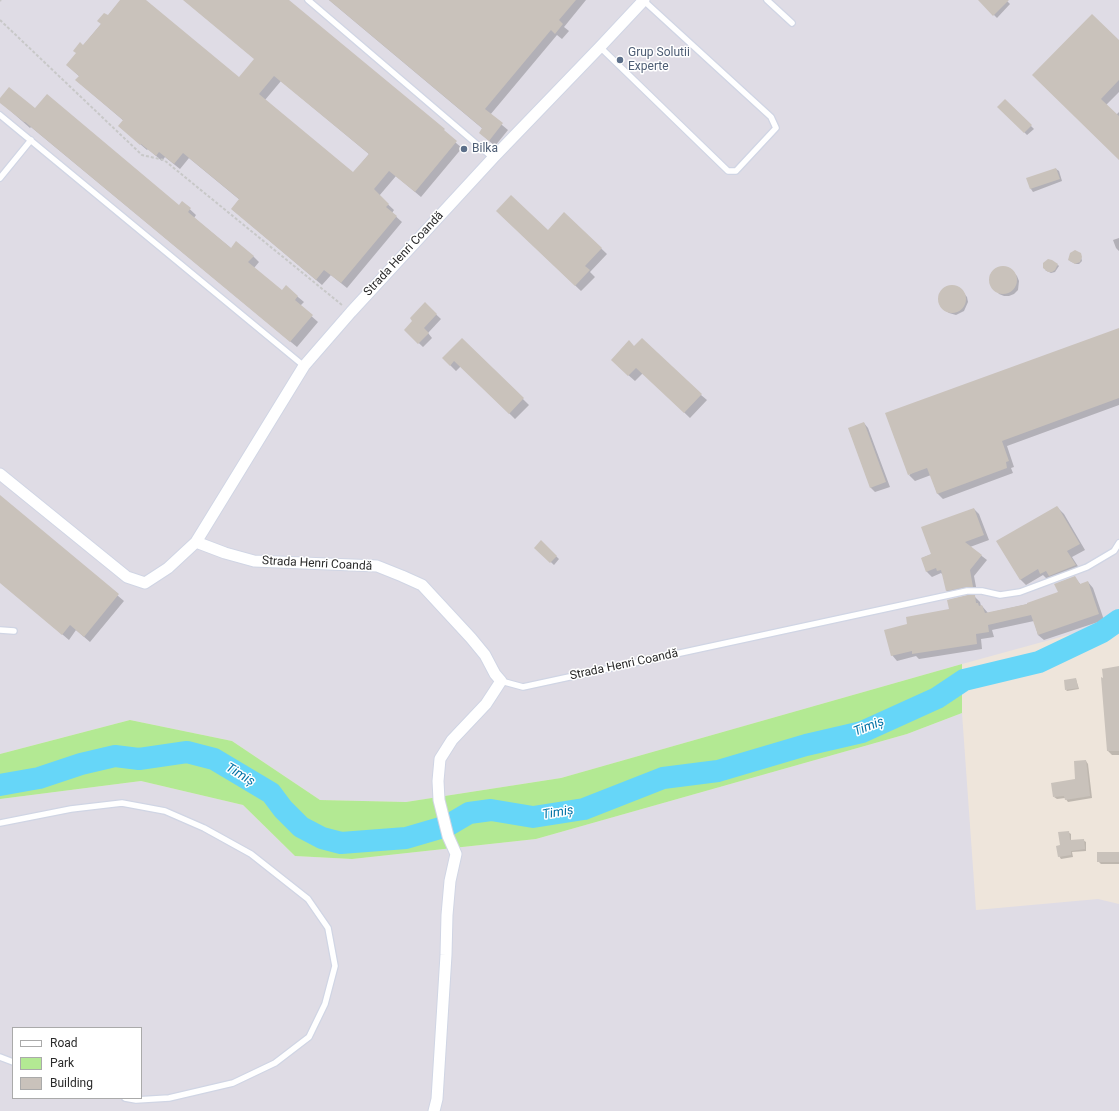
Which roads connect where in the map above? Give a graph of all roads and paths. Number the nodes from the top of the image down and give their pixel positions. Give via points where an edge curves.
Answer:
1 (308, 0) edge
2 (644, 0) edge
3 (768, 0) edge
4 (0, 20) edge
5 (792, 23) dead end
6 (600, 47) junction
7 (0, 115) edge
8 (31, 140) junction
9 (493, 158) junction
10 (0, 178) edge
11 (350, 312) junction
12 (304, 366) junction
13 (0, 474) edge
14 (196, 542) junction
15 (1119, 543) edge
16 (0, 630) edge
17 (14, 632) dead end
18 (501, 682) junction
19 (0, 823) edge
20 (0, 1057) edge
21 (12, 1062) edge
22 (130, 1099) edge
23 (434, 1111) edge

1 - 9 lane
2 - 6 street, Strada Henri Coandă
2 - 6 lane via 771,117 776,128 736,171 728,171
3 - 5 lane
4 - 11 path via 142,155 164,160
6 - 9 street, Strada Henri Coandă
7 - 8 lane
8 - 10 lane
8 - 12 lane
9 - 11 street, Strada Henri Coandă
11 - 12 street, Strada Henri Coandă
12 - 14 street, Strada Henri Coandă
13 - 14 street via 127,577 145,583 168,568
14 - 18 street, Strada Henri Coandă via 254,561 377,566 422,585 485,655
15 - 18 lane, Strada Henri Coandă via 1114,551 1088,567 1020,592 1000,595 982,590 967,591 522,687
16 - 17 lane
18 - 23 street via 486,704 452,740 440,759 439,800 448,836 456,854 447,915 438,1083
19 - 22 lane via 70,809 122,803 164,811 204,828 251,854 308,899 328,928 335,966 325,1004 309,1037 275,1063 233,1083 170,1098
20 - 21 lane

